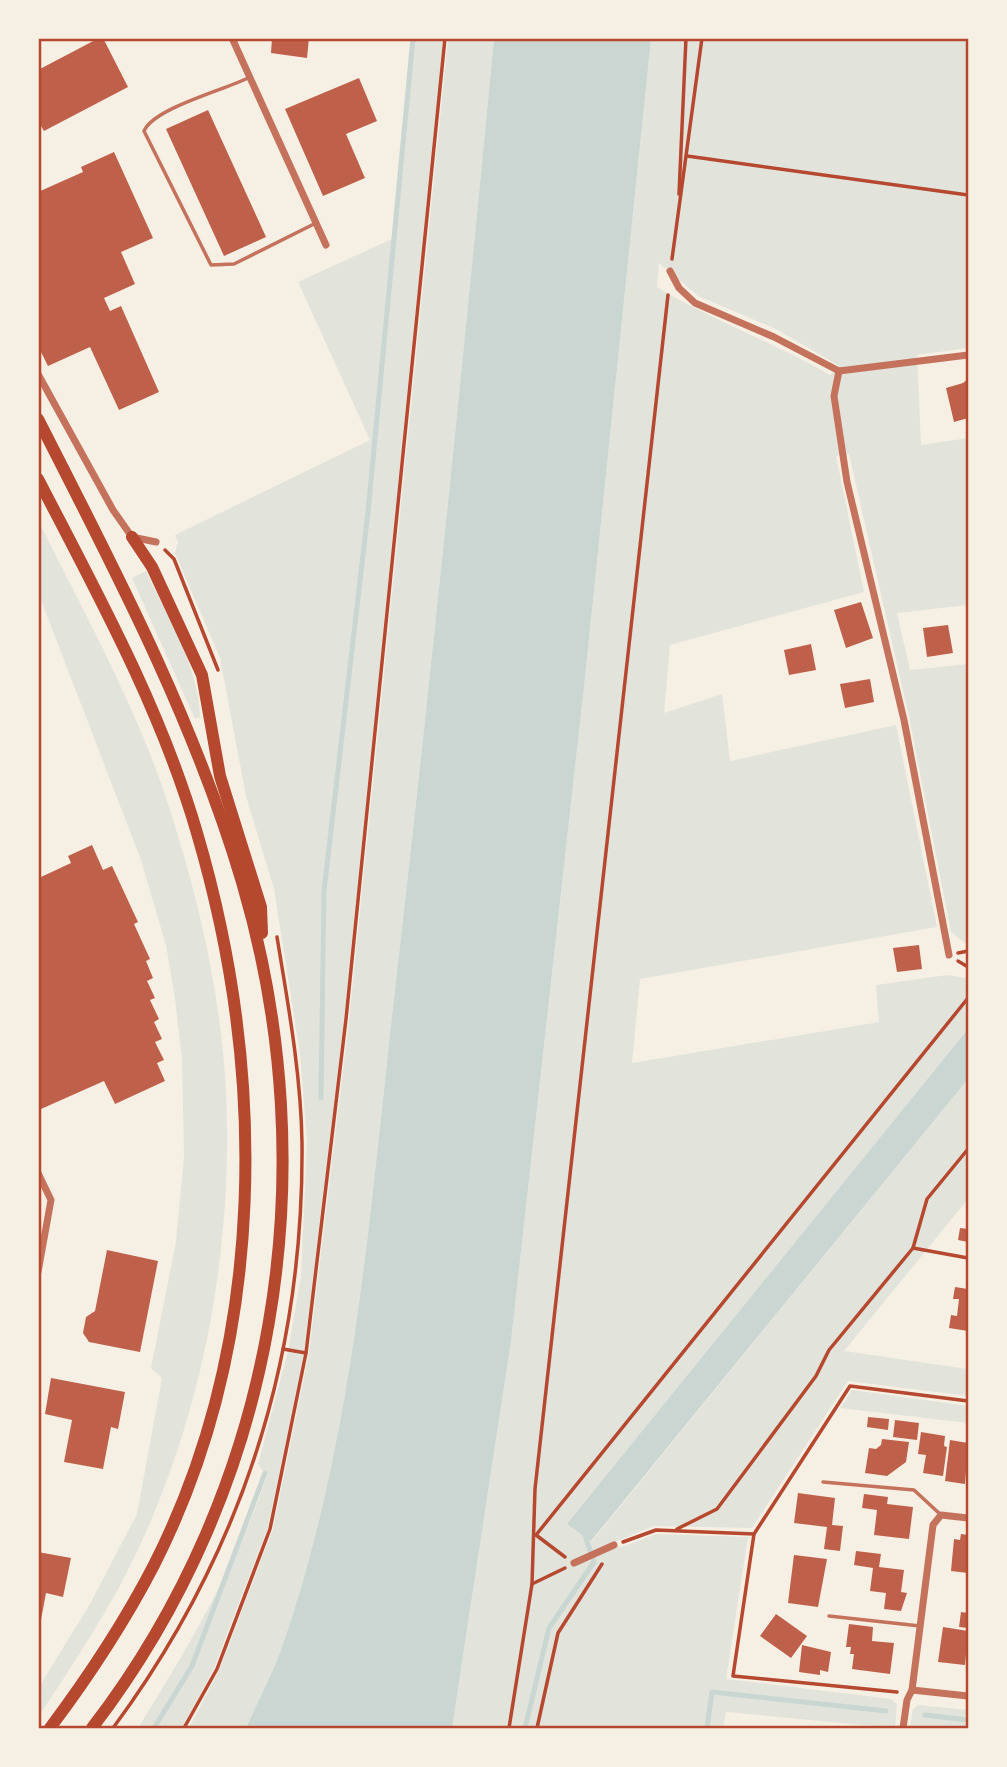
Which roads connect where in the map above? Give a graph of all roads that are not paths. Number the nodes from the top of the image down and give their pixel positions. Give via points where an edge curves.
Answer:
1 (232, 38) edge
2 (250, 77) junction
3 (316, 223) junction
4 (326, 245) dead end
5 (670, 271) road end
6 (968, 355) edge
7 (839, 371) junction
8 (38, 374) edge
9 (38, 419) edge
10 (38, 479) edge
11 (132, 537) junction
12 (156, 542) dead end
13 (949, 955) dead end
14 (263, 968) junction
15 (38, 1173) edge
16 (38, 1272) edge
17 (823, 1482) dead end
18 (941, 1515) junction
19 (968, 1518) edge
20 (614, 1545) road end
21 (574, 1563) road end
22 (829, 1616) dead end
23 (922, 1626) junction
24 (912, 1690) junction
25 (968, 1696) edge
26 (50, 1728) edge
27 (92, 1728) edge
28 (903, 1728) edge

1 - 2 street
2 - 3 street
2 - 3 lane via 161,114 144,131 211,265 234,264
3 - 4 street
5 - 7 street via 695,303
6 - 7 street
7 - 13 street via 834,396 847,482 904,720
8 - 11 street
9 - 14 highway via 125,590 190,732 243,883
10 - 26 highway via 157,722 197,831 237,1007 245,1081 246,1176 236,1284 216,1400 190,1481 122,1624
11 - 12 street
11 - 14 highway via 152,567 202,675 220,776 261,907
14 - 27 highway via 279,1081 284,1189 276,1294 251,1408 190,1576 149,1650
15 - 16 street via 51,1200
17 - 18 lane via 914,1490
18 - 19 street
18 - 23 street via 933,1525
20 - 21 street
22 - 23 lane
23 - 24 street
24 - 25 street
24 - 28 street

